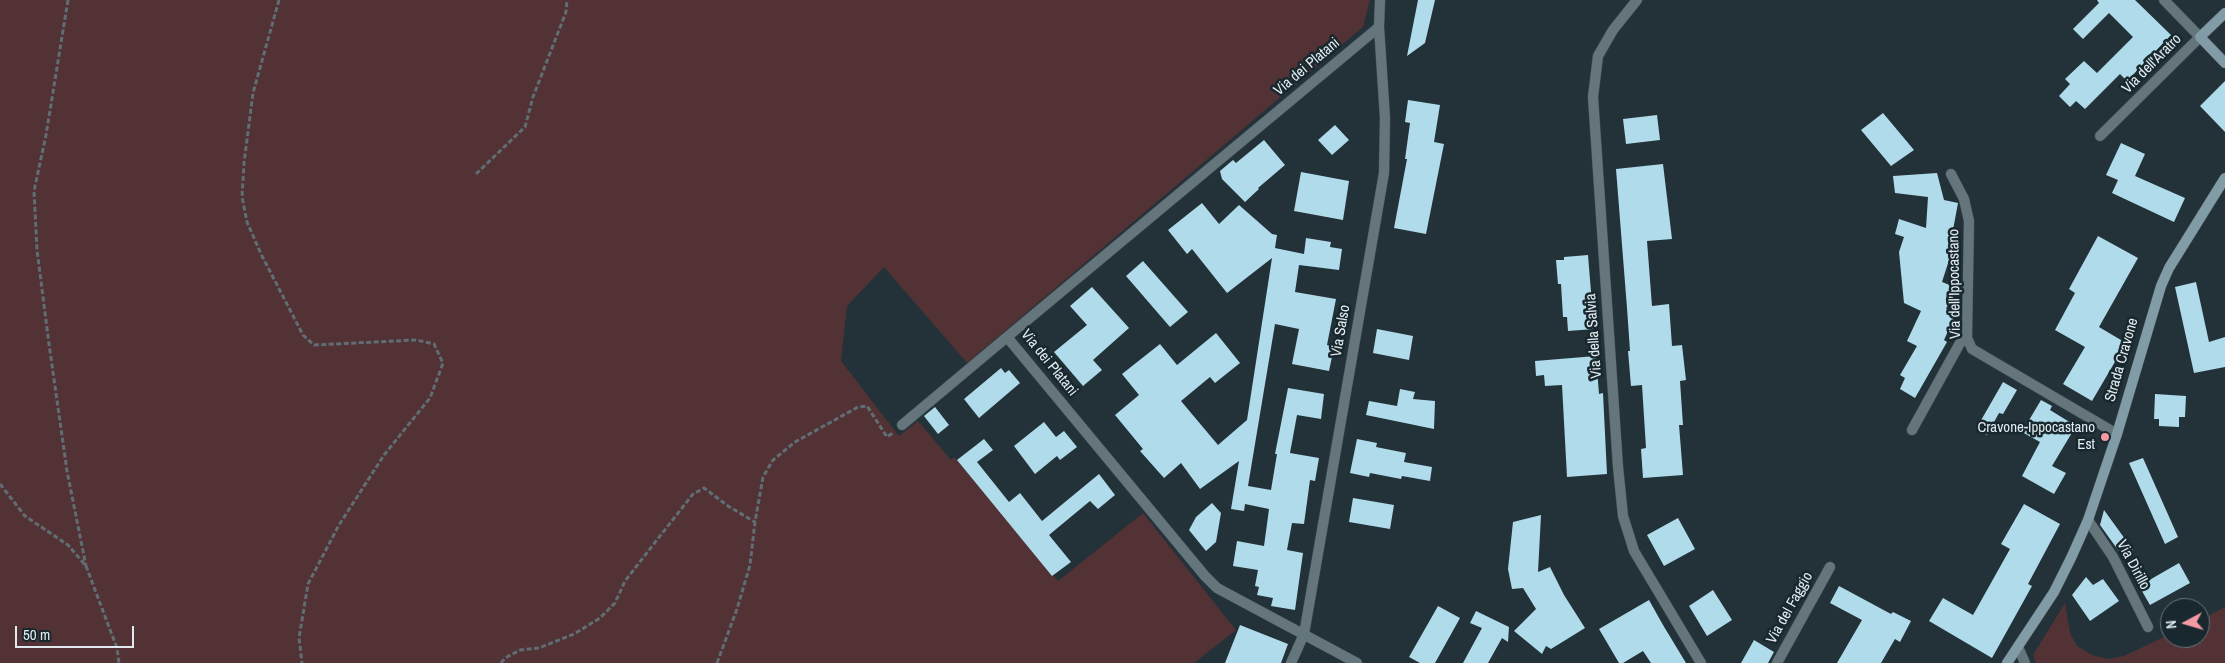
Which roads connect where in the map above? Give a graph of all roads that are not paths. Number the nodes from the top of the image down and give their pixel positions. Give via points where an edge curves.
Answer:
1 (1380, 0) edge
2 (1637, 0) edge
3 (2164, 0) edge
4 (2225, 13) edge
5 (1379, 27) junction
6 (2200, 37) junction
7 (2225, 63) edge
8 (2100, 136) dead end
9 (1952, 174) dead end
10 (2224, 182) edge
11 (1007, 337) junction
12 (1967, 338) junction
13 (902, 425) road end
14 (1912, 430) dead end
15 (2117, 434) junction
16 (2088, 520) junction
17 (1830, 566) dead end
18 (2148, 627) dead end
19 (1304, 634) junction
20 (2018, 647) junction
21 (1291, 663) edge
22 (1357, 663) edge
23 (1701, 663) edge
24 (1777, 663) edge
25 (2007, 663) edge
26 (2025, 663) edge

1 - 5 street, Via Salso
2 - 23 street, Via della Salvia via 1613,30 1598,56 1592,97 1618,467 1623,516 1634,551
3 - 6 street
4 - 6 street, Via dell'Aratro
5 - 11 street, Via dei Platani
5 - 19 street, Via Salso via 1385,118 1384,172
6 - 7 street
6 - 8 street, Via dell'Aratro
9 - 12 street, Via dell'Ippocastano via 1964,199 1969,221
10 - 15 street, Strada Cravone via 2161,286
11 - 13 street
11 - 19 street, Via dei Platani via 1204,576 1240,602
12 - 14 street via 1960,343
12 - 15 street, Via dell'Ippocastano via 1972,348
15 - 16 street, Strada Cravone
16 - 18 street, Via Dirillo via 2113,556
16 - 20 street, Strada Cravone via 2054,592
17 - 24 street, Via del Faggio
19 - 21 street, Via Salso
19 - 22 street, Via dei Platani
20 - 25 street, Strada Cravone
20 - 26 street

